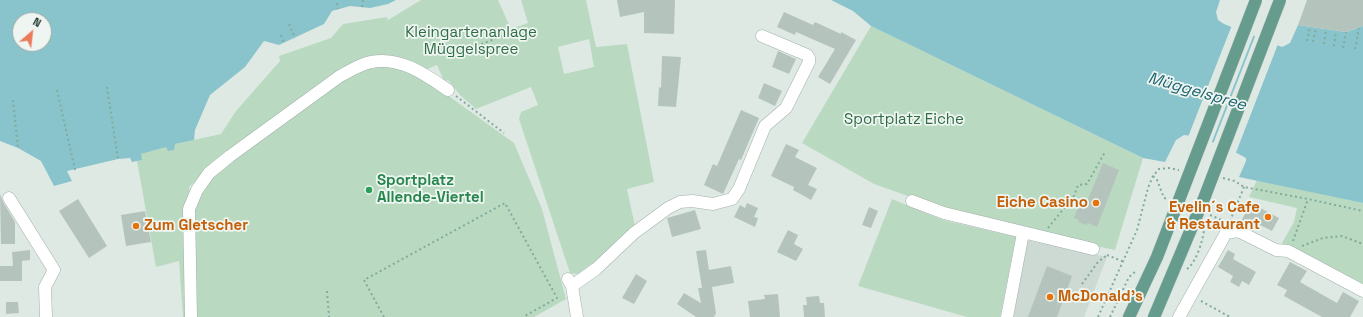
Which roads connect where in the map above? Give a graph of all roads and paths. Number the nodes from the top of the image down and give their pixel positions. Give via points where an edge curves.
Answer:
1 (362, 0) edge
2 (1256, 0) edge
3 (1280, 0) edge
4 (337, 2) dead end
5 (362, 8) dead end
6 (338, 9) dead end
7 (289, 24) dead end
8 (1310, 27) dead end
9 (1316, 28) dead end
10 (1359, 28) dead end
11 (1326, 29) dead end
12 (1336, 31) dead end
13 (1346, 32) dead end
14 (509, 33) dead end
15 (281, 35) dead end
16 (762, 36) dead end
17 (295, 38) dead end
18 (1307, 41) dead end
19 (1313, 42) dead end
20 (284, 43) dead end
21 (1324, 44) dead end
22 (1334, 46) dead end
23 (472, 48) dead end
24 (1343, 48) dead end
25 (1355, 49) dead end
26 (107, 87) dead end
27 (57, 90) dead end
28 (448, 90) joint
29 (13, 100) dead end
30 (504, 133) dead end
31 (18, 148) dead end
32 (1105, 152) dead end
33 (118, 159) dead end
34 (75, 170) dead end
35 (1183, 170) dead end
36 (1153, 176) junction
37 (1220, 178) dead end
38 (1244, 187) junction
39 (1171, 194) dead end
40 (9, 198) dead end
41 (1308, 199) junction
42 (912, 201) dead end
43 (1363, 212) edge
44 (1207, 214) dead end
45 (1023, 233) junction
46 (1045, 238) junction
47 (1363, 244) edge
48 (1093, 249) joint
49 (1288, 251) junction
50 (1107, 255) junction
51 (1122, 261) junction
52 (1140, 264) dead end
53 (1082, 284) dead end
54 (327, 291) dead end
55 (1363, 291) edge
56 (1191, 295) junction
57 (46, 317) edge
58 (190, 317) edge
59 (329, 317) edge
60 (384, 317) edge
61 (523, 317) edge
62 (577, 317) edge
63 (1007, 317) edge
64 (1098, 317) edge
65 (1110, 317) edge
66 (1130, 317) edge
67 (1154, 317) edge
68 (1179, 317) edge
69 (1230, 317) edge

1 - 5 path
2 - 66 main road, bridge via 1157,257
3 - 67 main road, bridge via 1205,196
4 - 6 path
7 - 17 path
8 - 18 path
9 - 19 path
10 - 25 path
11 - 21 path
12 - 22 path
13 - 24 path
14 - 23 path
15 - 20 path
16 - 62 lane via 807,55 809,62 786,108 765,126 739,189 732,199 713,204 680,202 668,208 634,233 596,269 570,282
26 - 33 path
27 - 34 path
28 - 30 path
28 - 58 lane via 401,62 371,62 340,76 210,173 197,190 189,209
29 - 31 path
32 - 46 path via 1087,184 1078,185 1074,196 1047,229
35 - 36 path via 1169,168 1159,170
36 - 39 path via 1158,180 1164,198 1169,200
36 - 51 path via 1137,230
37 - 38 path via 1235,181
38 - 41 path
38 - 44 path via 1229,223
40 - 57 lane via 54,270 45,287
41 - 43 path
41 - 49 path
42 - 45 lane via 944,213
45 - 46 lane
45 - 63 lane
46 - 48 lane
47 - 49 path via 1342,236 1323,238
48 - 50 path
49 - 55 lane
49 - 56 lane via 1276,250 1238,231 1226,233
50 - 51 path
50 - 53 path via 1098,262
51 - 64 path
52 - 65 path via 1137,271 1129,277
54 - 59 path
56 - 68 lane
56 - 69 path
60 - 61 path via 364,280 505,203 557,298

